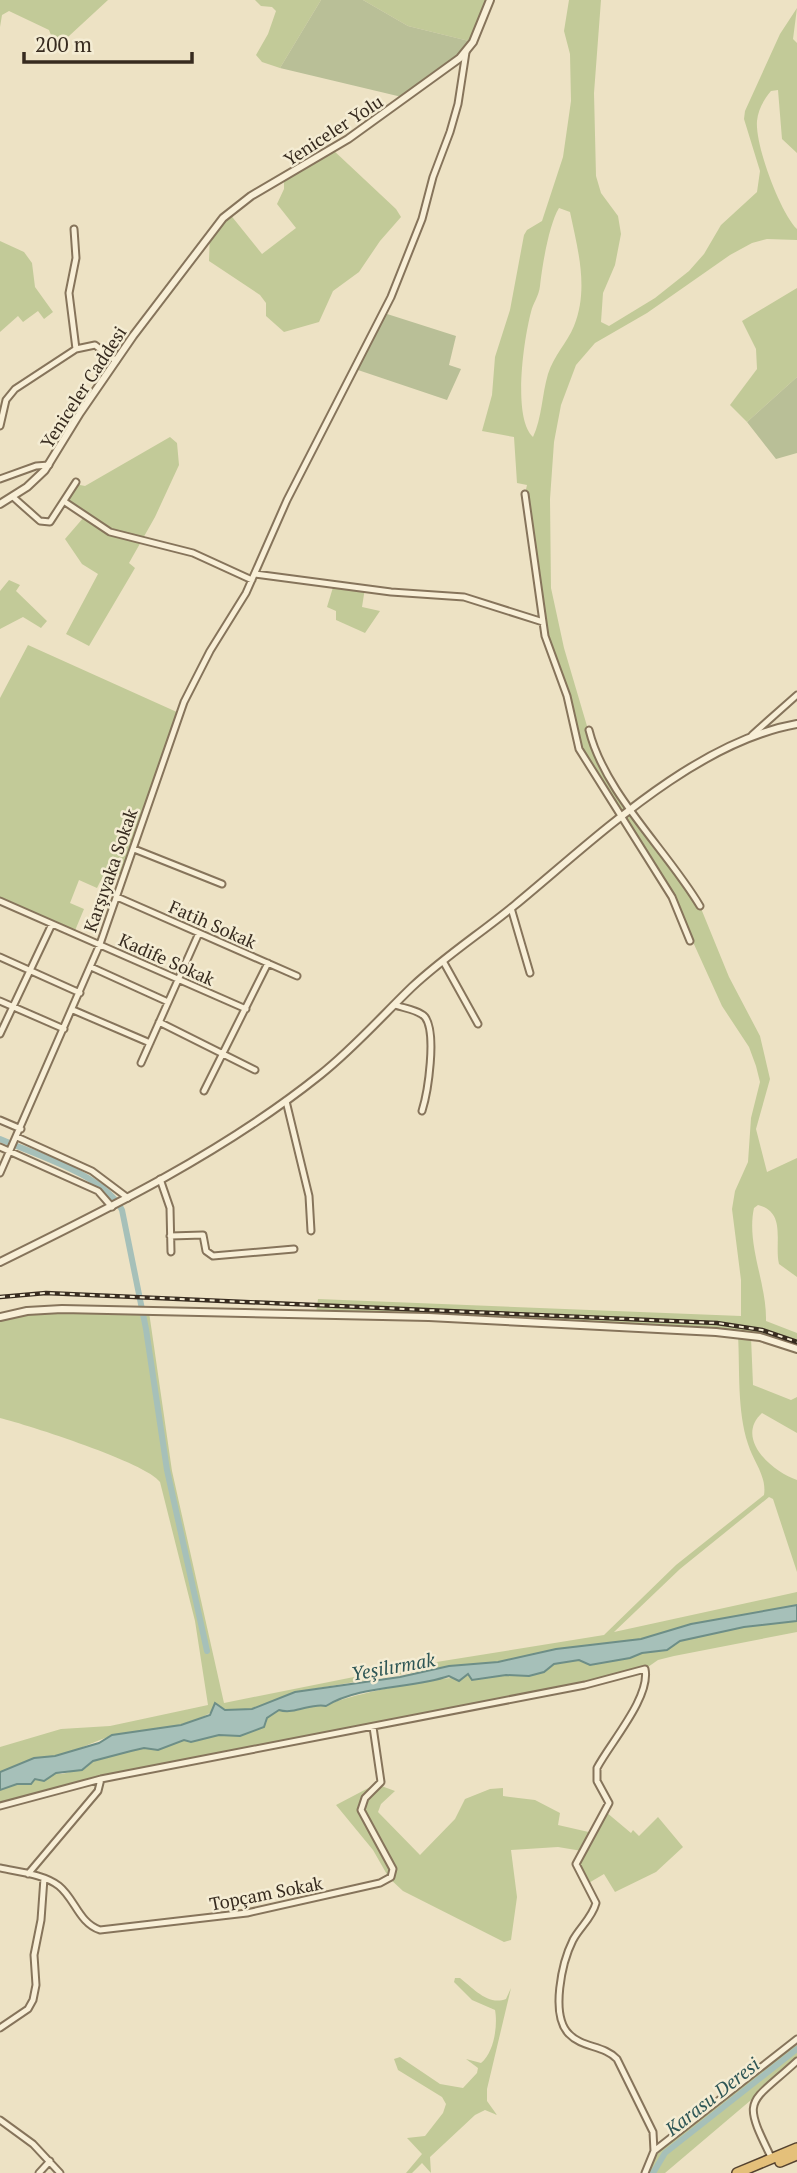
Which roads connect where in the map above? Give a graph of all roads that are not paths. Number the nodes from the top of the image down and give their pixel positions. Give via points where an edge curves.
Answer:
1 (490, 0) edge
2 (466, 52) junction
3 (74, 229) dead end
4 (179, 274) joint
5 (76, 349) junction
6 (116, 361) junction
7 (0, 426) edge
8 (49, 465) junction
9 (0, 479) edge
10 (76, 482) dead end
11 (525, 494) dead end
12 (13, 497) junction
13 (65, 502) junction
14 (0, 504) edge
15 (254, 577) junction
16 (542, 622) junction
17 (797, 695) edge
18 (797, 724) edge
19 (589, 730) dead end
20 (752, 735) junction
21 (631, 808) junction
22 (620, 817) junction
23 (134, 849) junction
24 (222, 884) dead end
25 (117, 897) junction
26 (0, 901) edge
27 (701, 906) dead end
28 (510, 908) junction
29 (52, 924) junction
30 (199, 933) junction
31 (690, 941) dead end
32 (100, 944) junction
33 (0, 957) edge
34 (443, 961) junction
35 (268, 963) junction
36 (90, 967) junction
37 (30, 971) junction
38 (530, 973) dead end
39 (297, 976) dead end
40 (178, 979) junction
41 (80, 993) junction
42 (0, 1000) edge
43 (168, 1002) junction
44 (395, 1005) junction
45 (13, 1006) junction
46 (246, 1009) junction
47 (73, 1010) junction
48 (159, 1022) junction
49 (478, 1024) dead end
50 (64, 1029) junction
51 (0, 1034) edge
52 (150, 1043) junction
53 (223, 1054) junction
54 (141, 1063) dead end
55 (255, 1070) dead end
56 (204, 1091) dead end
57 (286, 1101) junction
58 (422, 1111) dead end
59 (0, 1120) edge
60 (21, 1129) junction
61 (16, 1139) junction
62 (0, 1147) edge
63 (11, 1150) junction
64 (0, 1173) edge
65 (160, 1179) junction
66 (119, 1203) junction
67 (311, 1231) dead end
68 (170, 1236) junction
69 (294, 1248) dead end
70 (171, 1252) dead end
71 (0, 1262) edge
72 (0, 1317) edge
73 (797, 1349) edge
74 (373, 1727) junction
75 (101, 1779) junction
76 (0, 1806) edge
77 (0, 1868) edge
78 (28, 1874) junction
79 (44, 1878) junction
80 (0, 2028) edge
81 (797, 2039) edge
82 (797, 2062) edge
83 (0, 2120) edge
84 (797, 2148) edge
85 (654, 2151) junction
86 (797, 2155) edge
87 (772, 2159) junction
88 (50, 2161) junction
89 (39, 2173) edge
90 (60, 2173) edge
91 (645, 2173) edge
92 (737, 2173) edge
93 (752, 2173) edge

1 - 2 street, Yeniceler Yolu
2 - 4 street, Yeniceler Yolu via 348,139 234,208
2 - 15 street, Karşıyaka Sokak via 458,104 417,233 380,322 323,428
3 - 5 street via 70,303
4 - 6 street, Yeniceler Caddesi
5 - 6 street via 95,345
5 - 7 street via 12,391
6 - 8 street, Yeniceler Caddesi
8 - 9 street
8 - 12 street, Yeniceler Caddesi
10 - 13 street
11 - 16 street
12 - 13 street via 47,523
12 - 14 street, Yeniceler Caddesi
13 - 15 street via 103,530 198,554
15 - 16 street via 464,597
15 - 23 street, Karşıyaka Sokak via 184,702
16 - 22 street via 579,749
17 - 20 street
18 - 20 street
19 - 21 street via 596,752
20 - 21 street
21 - 22 street
21 - 27 street
22 - 28 street
22 - 31 street via 672,897
23 - 24 street
23 - 25 street, Karşıyaka Sokak
25 - 30 street, Fatih Sokak
25 - 32 street, Karşıyaka Sokak
26 - 29 street, Kadife Sokak
28 - 34 street
28 - 38 street
29 - 32 street, Kadife Sokak
29 - 37 street
30 - 35 street, Fatih Sokak
30 - 40 street
32 - 36 street, Karşıyaka Sokak
32 - 40 street, Kadife Sokak
33 - 37 street
34 - 44 street
34 - 49 street
35 - 39 street, Fatih Sokak
35 - 46 street
36 - 41 street, Karşıyaka Sokak
36 - 43 street
37 - 41 street
37 - 45 street
40 - 43 street
40 - 46 street, Kadife Sokak
41 - 47 street, Karşıyaka Sokak
42 - 45 street
43 - 48 street
44 - 57 street
44 - 58 street via 419,1013 428,1023 430,1078
45 - 50 street
45 - 51 street
46 - 53 street
47 - 50 street, Karşıyaka Sokak
47 - 52 street
48 - 52 street
48 - 53 street
50 - 60 street, Karşıyaka Sokak
52 - 54 street
53 - 55 street
53 - 56 street
57 - 65 street
57 - 67 street via 309,1196
59 - 60 street
60 - 61 street, Karşıyaka Sokak
61 - 63 street, Karşıyaka Sokak
61 - 66 street via 92,1171
62 - 63 street
63 - 64 street, Karşıyaka Sokak
63 - 66 street
65 - 66 street
65 - 68 street via 170,1208
66 - 71 street
68 - 69 street via 203,1235 206,1251 213,1256
68 - 70 street
72 - 73 street via 40,1309 429,1317 716,1332
74 - 75 street
74 - 79 street, Topçam Sokak via 380,1782 361,1810 393,1866 393,1873 384,1881 247,1913 100,1930 85,1921 60,1886
74 - 85 street via 645,1669 641,1695 597,1768 597,1781 609,1803 576,1864 596,1903 568,1953 560,2013 571,2037 617,2059 653,2132
75 - 76 street
75 - 78 street via 98,1791
77 - 78 street, Topçam Sokak
78 - 79 street, Topçam Sokak
79 - 80 street via 33,2000 27,2010
81 - 85 street
82 - 87 street via 752,2106 751,2116
83 - 88 street
84 - 87 highway
85 - 91 street
86 - 93 highway
87 - 92 highway
88 - 89 street
88 - 90 street

